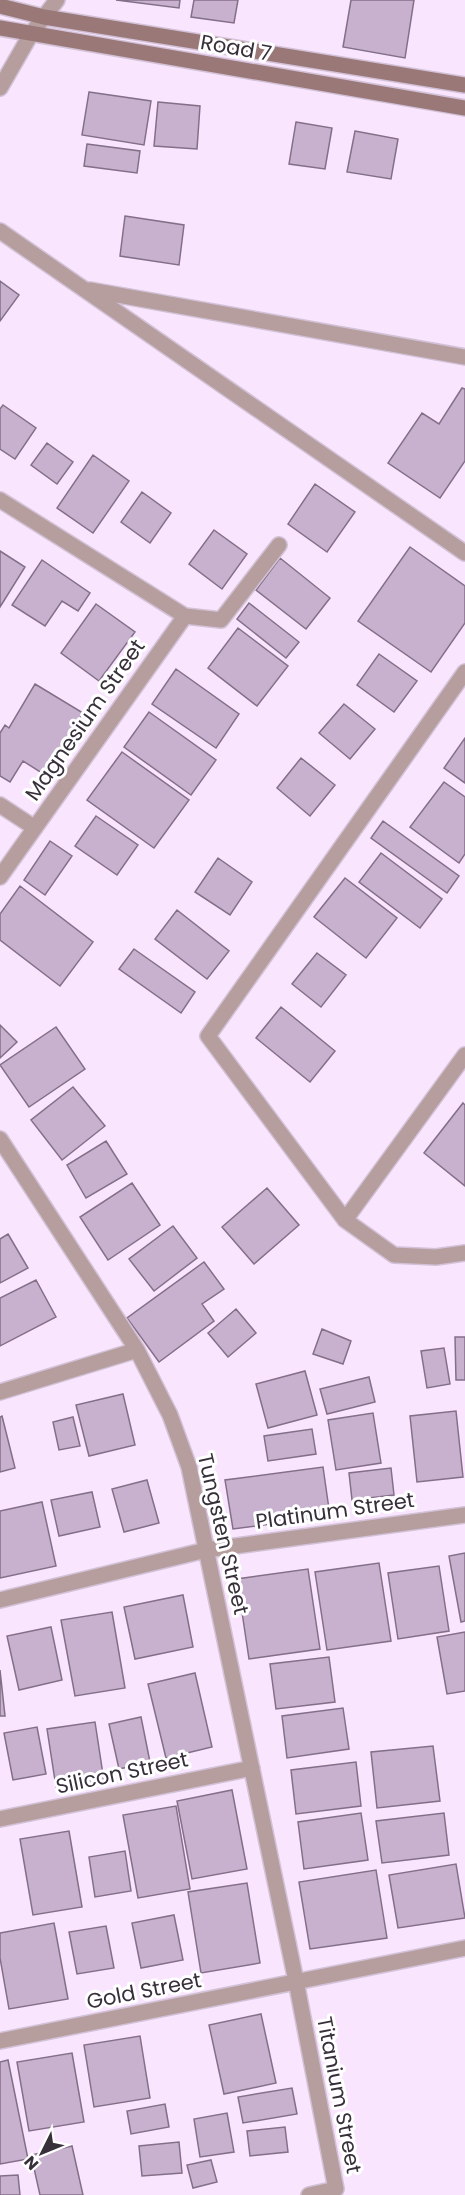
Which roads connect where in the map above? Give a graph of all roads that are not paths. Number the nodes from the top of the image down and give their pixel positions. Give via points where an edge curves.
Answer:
1 (57, 0) edge
2 (0, 6) edge
3 (44, 17) junction
4 (0, 28) edge
5 (31, 34) junction
6 (465, 85) edge
7 (0, 88) edge
8 (465, 108) edge
9 (0, 231) edge
10 (83, 289) junction
11 (465, 357) edge
12 (0, 500) edge
13 (279, 545) dead end
14 (465, 553) edge
15 (184, 616) junction
16 (465, 672) edge
17 (0, 805) edge
18 (34, 828) junction
19 (0, 877) edge
20 (465, 1055) edge
21 (0, 1139) edge
22 (345, 1220) junction
23 (465, 1253) edge
24 (137, 1350) junction
25 (0, 1392) edge
26 (465, 1515) edge
27 (206, 1550) junction
28 (0, 1600) edge
29 (252, 1768) junction
30 (0, 1819) edge
31 (465, 1948) edge
32 (296, 1982) junction
33 (0, 2041) edge
34 (309, 2195) edge

1 - 3 street
2 - 3 street, Road 7
3 - 5 street
3 - 6 street, Road 7
4 - 5 street, Road 7
5 - 7 street
5 - 8 street, Road 7
9 - 10 street
10 - 11 street
10 - 14 street
12 - 15 street
13 - 15 street via 221,620
15 - 18 street, Magnesium Street
16 - 22 street via 208,1036
17 - 18 street
18 - 19 street, Magnesium Street
20 - 22 street
21 - 24 street, Tungsten Street
22 - 23 street via 394,1255 436,1257
24 - 25 street
24 - 27 street, Tungsten Street via 170,1415 185,1456
26 - 27 street, Platinum Street
27 - 28 street, Platinum Street
27 - 29 street, Tungsten Street
29 - 30 street, Silicon Street
29 - 32 street, Tungsten Street
31 - 32 street, Gold Street
32 - 33 street, Gold Street
32 - 34 street, Titanium Street via 336,2189

